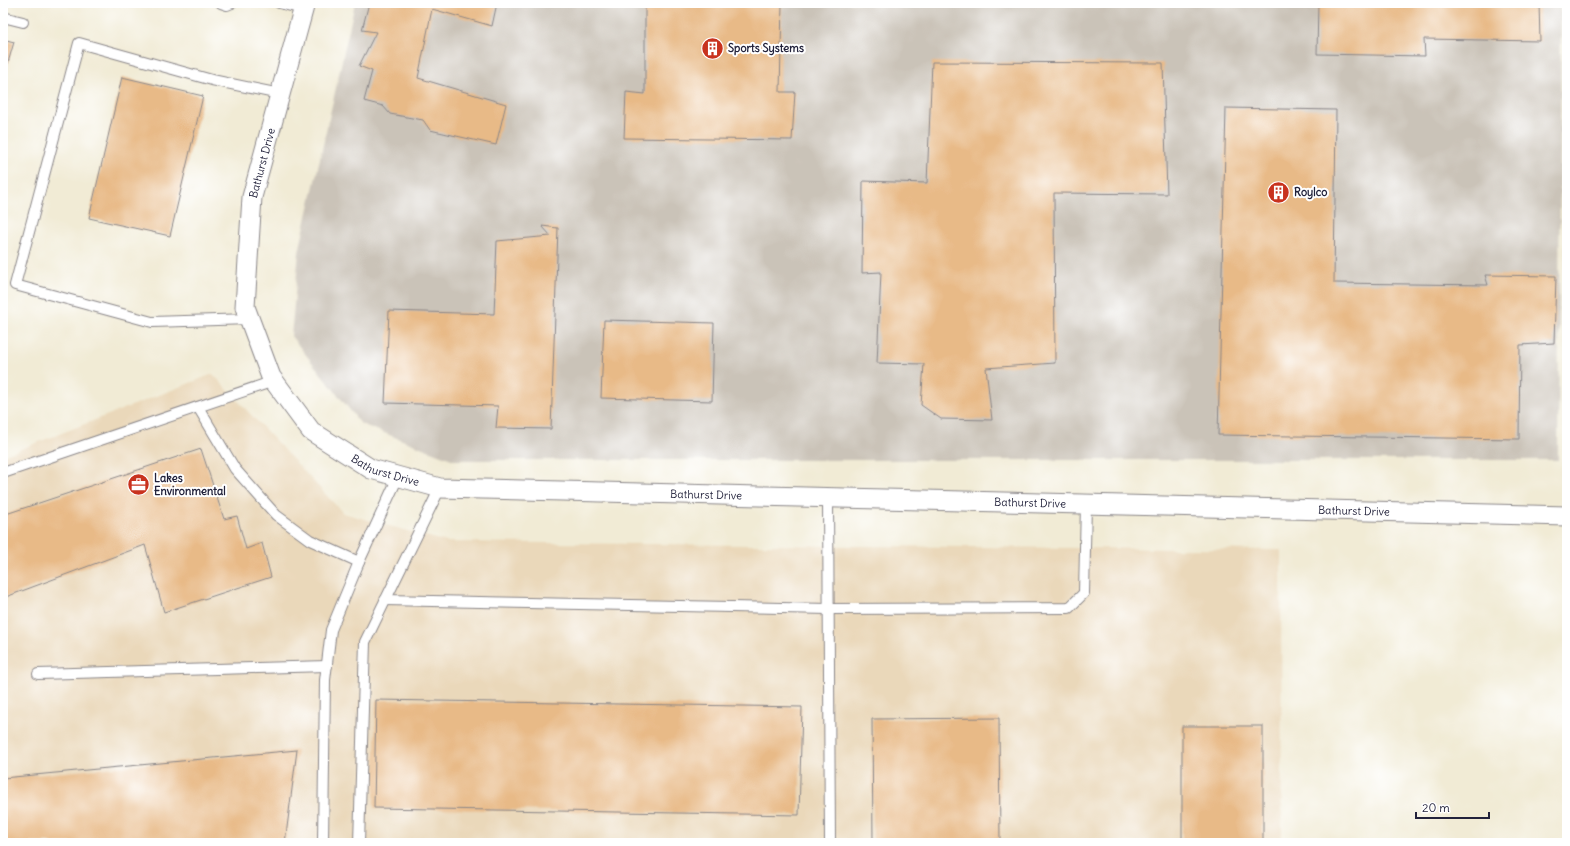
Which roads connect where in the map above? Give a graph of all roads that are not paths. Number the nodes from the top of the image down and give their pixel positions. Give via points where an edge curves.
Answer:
1 (220, 3) edge
2 (232, 3) edge
3 (279, 3) edge
4 (304, 6) edge
5 (3, 17) edge
6 (23, 22) dead end
7 (280, 94) junction
8 (250, 319) junction
9 (274, 382) junction
10 (198, 407) junction
11 (3, 473) edge
12 (398, 477) junction
13 (440, 488) junction
14 (828, 498) junction
15 (1086, 504) junction
16 (1567, 516) edge
17 (359, 562) junction
18 (385, 600) junction
19 (829, 609) junction
20 (327, 666) junction
21 (38, 674) dead end
22 (323, 843) edge
23 (359, 843) edge
24 (830, 843) edge

1 - 2 lane
3 - 4 lane
4 - 7 street, Bathurst Drive
5 - 6 lane
7 - 8 street, Bathurst Drive via 252,197 245,306
7 - 8 lane via 212,80 79,43 15,285 152,322
8 - 9 street, Bathurst Drive
9 - 10 lane
9 - 12 street, Bathurst Drive via 311,431 371,469
10 - 11 lane
10 - 17 lane via 235,470 276,515 310,540
12 - 13 street, Bathurst Drive
12 - 17 lane
13 - 14 street, Bathurst Drive
13 - 18 lane
14 - 15 street, Bathurst Drive
14 - 19 lane
15 - 16 street, Bathurst Drive
15 - 19 lane via 1084,593 1069,608
17 - 20 lane via 331,630
18 - 19 lane
18 - 23 lane via 365,642
19 - 24 lane
20 - 21 lane
20 - 22 lane

